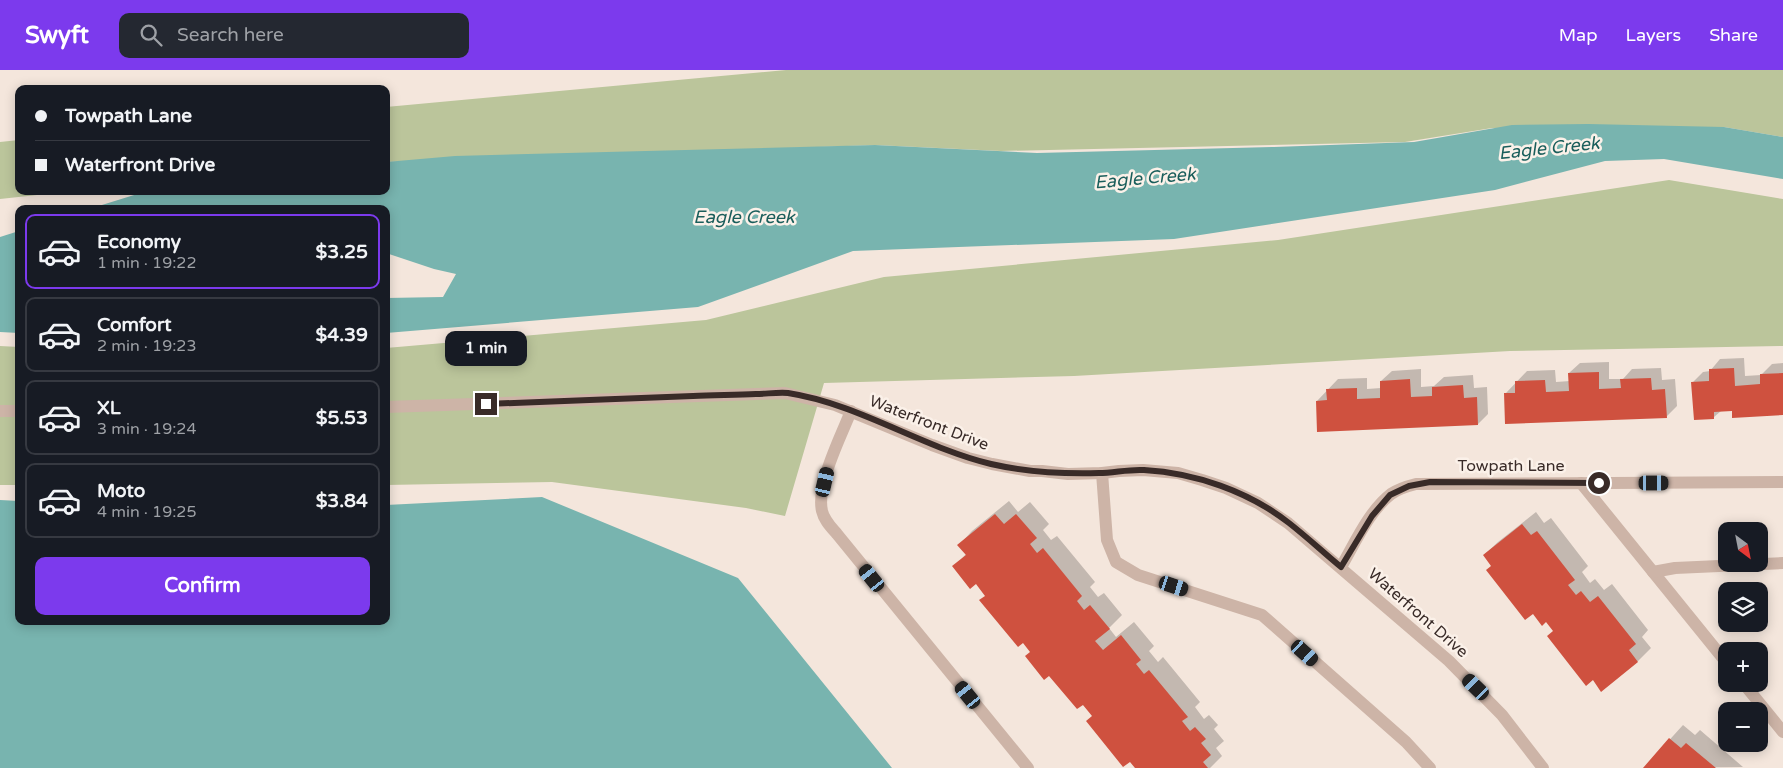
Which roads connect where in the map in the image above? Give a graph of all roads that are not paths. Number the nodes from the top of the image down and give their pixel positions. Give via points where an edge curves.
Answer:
1 (390, 407) edge
2 (0, 410) edge
3 (15, 411) edge
4 (851, 411) junction
5 (1102, 474) junction
6 (1783, 482) edge
7 (1581, 483) junction
8 (1783, 563) edge
9 (1341, 567) junction
10 (1653, 572) junction
11 (1718, 652) edge
12 (1750, 692) edge
13 (1783, 732) edge
14 (1028, 768) edge
15 (1430, 768) edge
16 (1543, 768) edge

1 - 4 street, Waterfront Drive via 785,393
2 - 3 street
4 - 5 street, Waterfront Drive via 968,458 1030,471
4 - 14 street, Waterfront Drive via 827,470 821,504 823,514
5 - 9 street, Waterfront Drive via 1142,470 1178,474 1226,488 1268,509
5 - 15 street via 1107,540 1116,562 1138,575 1262,614 1406,742
6 - 7 street, Towpath Lane
7 - 9 street, Towpath Lane via 1430,482 1409,486 1390,495 1372,516
7 - 10 street
8 - 10 street
9 - 16 street, Waterfront Drive via 1476,687
10 - 11 street
12 - 13 street

